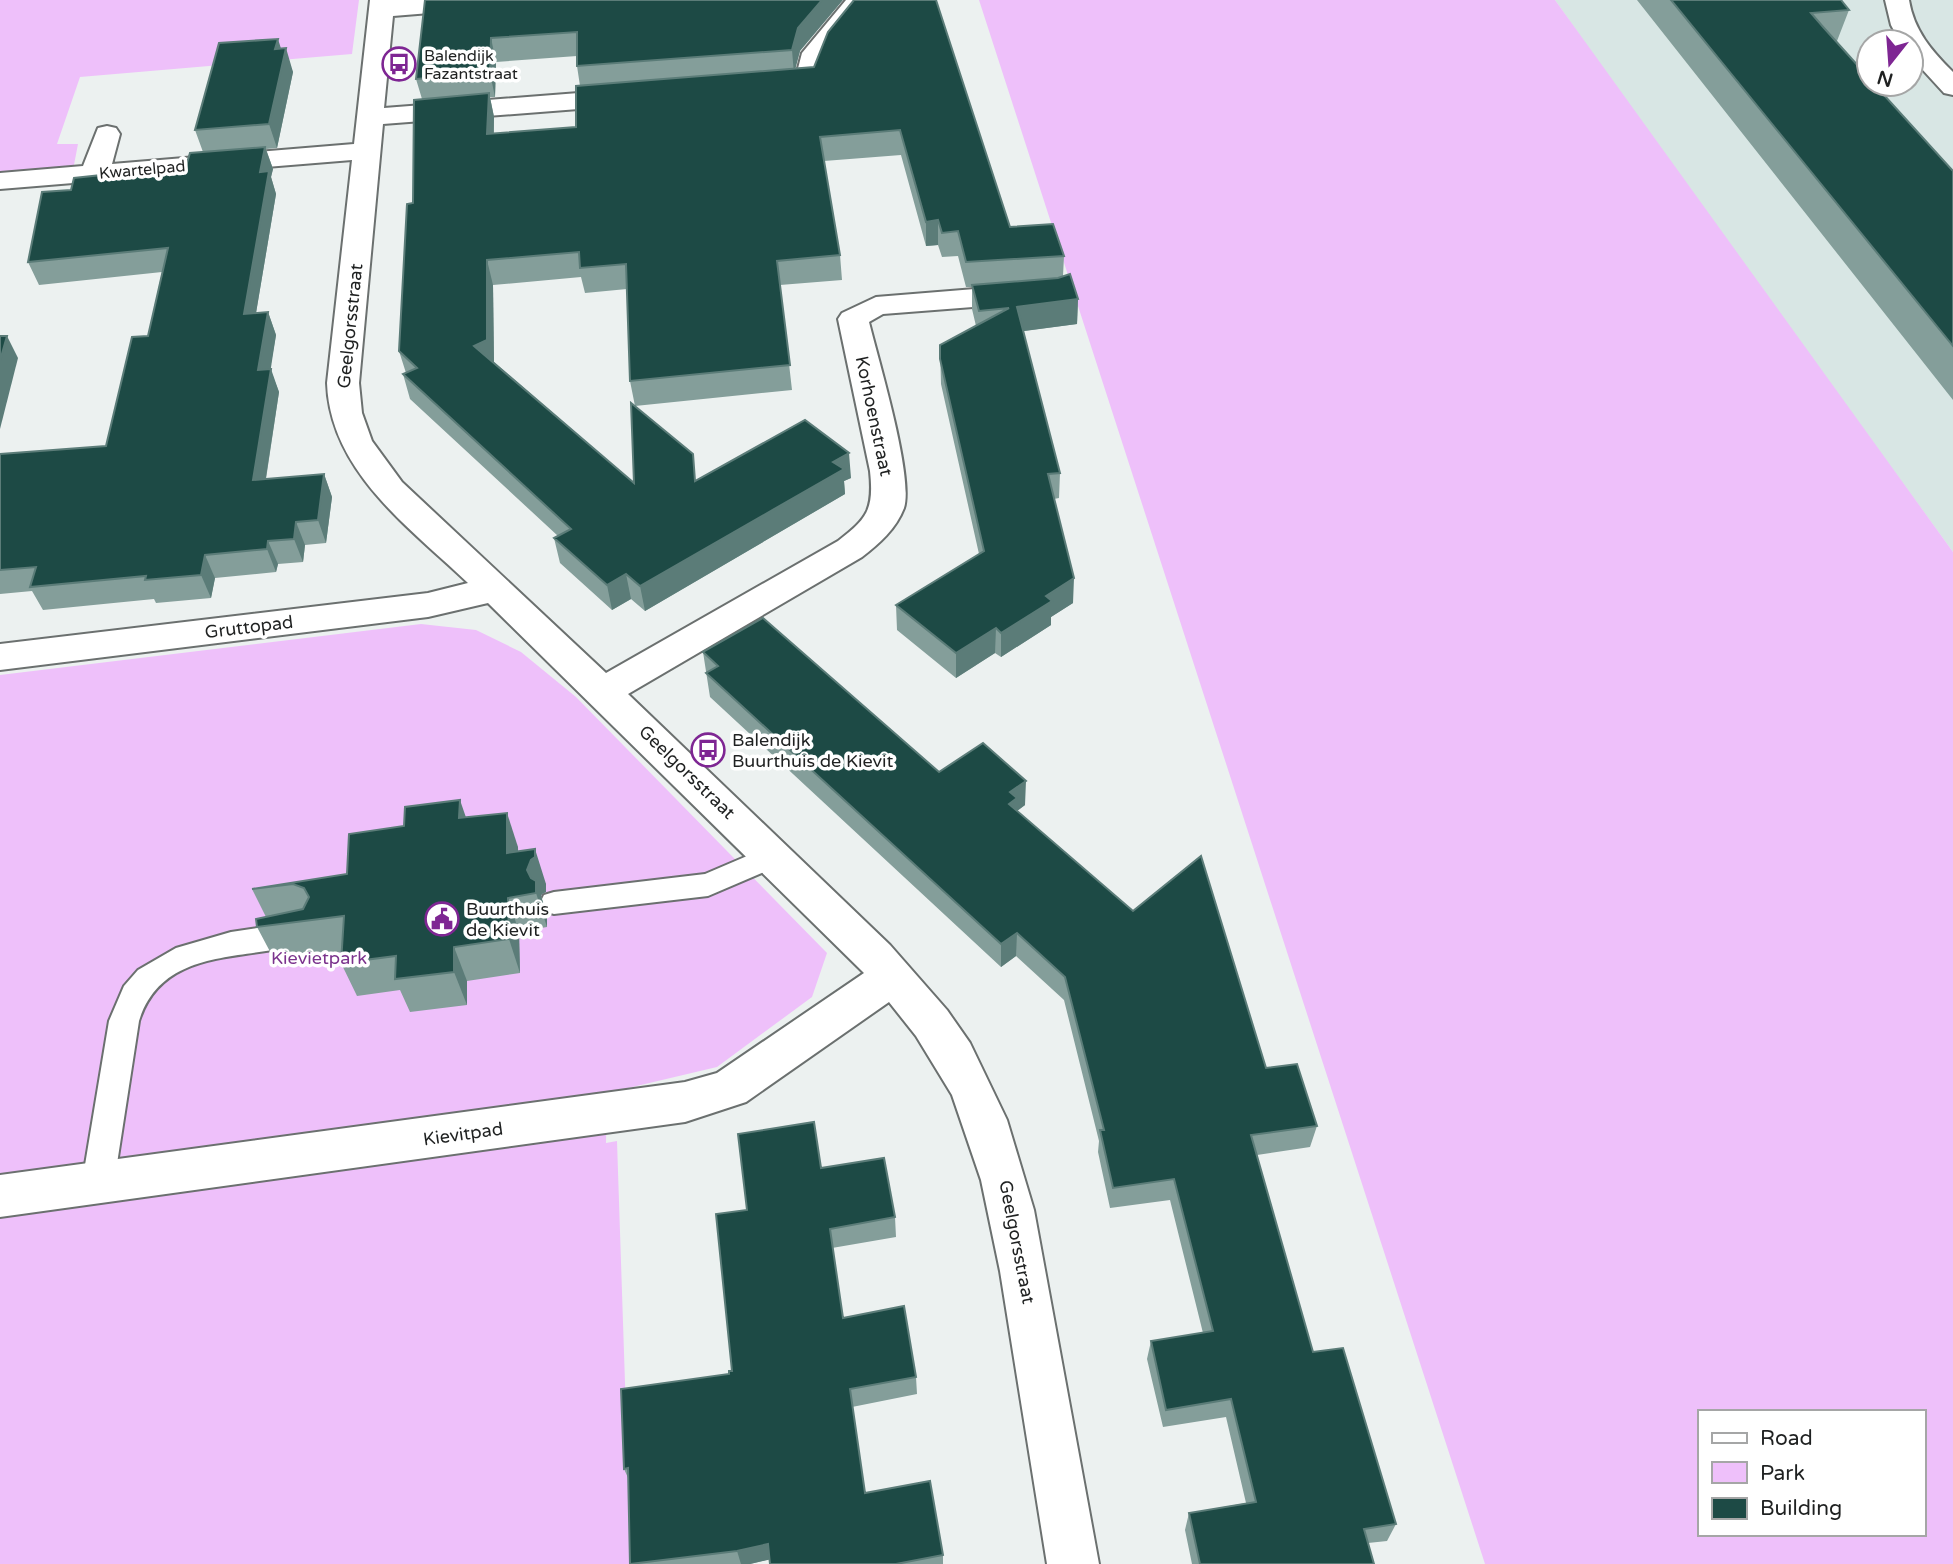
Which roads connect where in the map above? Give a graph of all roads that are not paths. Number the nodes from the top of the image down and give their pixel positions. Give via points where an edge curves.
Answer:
1 (504, 0) edge
2 (859, 0) edge
3 (1897, 0) edge
4 (382, 5) edge
5 (1953, 87) edge
6 (753, 88) edge
7 (657, 95) edge
8 (107, 134) dead end
9 (369, 134) junction
10 (94, 173) junction
11 (0, 181) edge
12 (1058, 291) edge
13 (496, 589) junction
14 (0, 657) edge
15 (603, 691) junction
16 (773, 856) junction
17 (554, 903) dead end
18 (309, 932) edge
19 (892, 977) junction
20 (98, 1183) junction
21 (0, 1196) edge
22 (1073, 1564) edge

1 - 4 street
2 - 6 street via 815,53 807,83
3 - 5 street via 1908,35
4 - 9 street, Geelgorsstraat
7 - 9 street, Kwartelpad
8 - 10 street
9 - 10 street, Kwartelpad
9 - 13 street, Geelgorsstraat via 342,405 369,466
10 - 11 street, Kwartelpad
12 - 15 street, Korhoenstraat via 876,306 853,319 887,472 889,503 876,529 850,550
13 - 14 street, Gruttopad via 428,605
13 - 15 street, Geelgorsstraat
15 - 16 street, Geelgorsstraat
16 - 17 lane via 708,885
16 - 19 street, Geelgorsstraat
18 - 20 lane via 203,948 153,974 134,995 124,1020
19 - 20 street, Kievitpad via 730,1088 685,1102
19 - 22 street, Geelgorsstraat via 944,1039 971,1086 994,1142 1013,1209
20 - 21 street, Kievitpad

